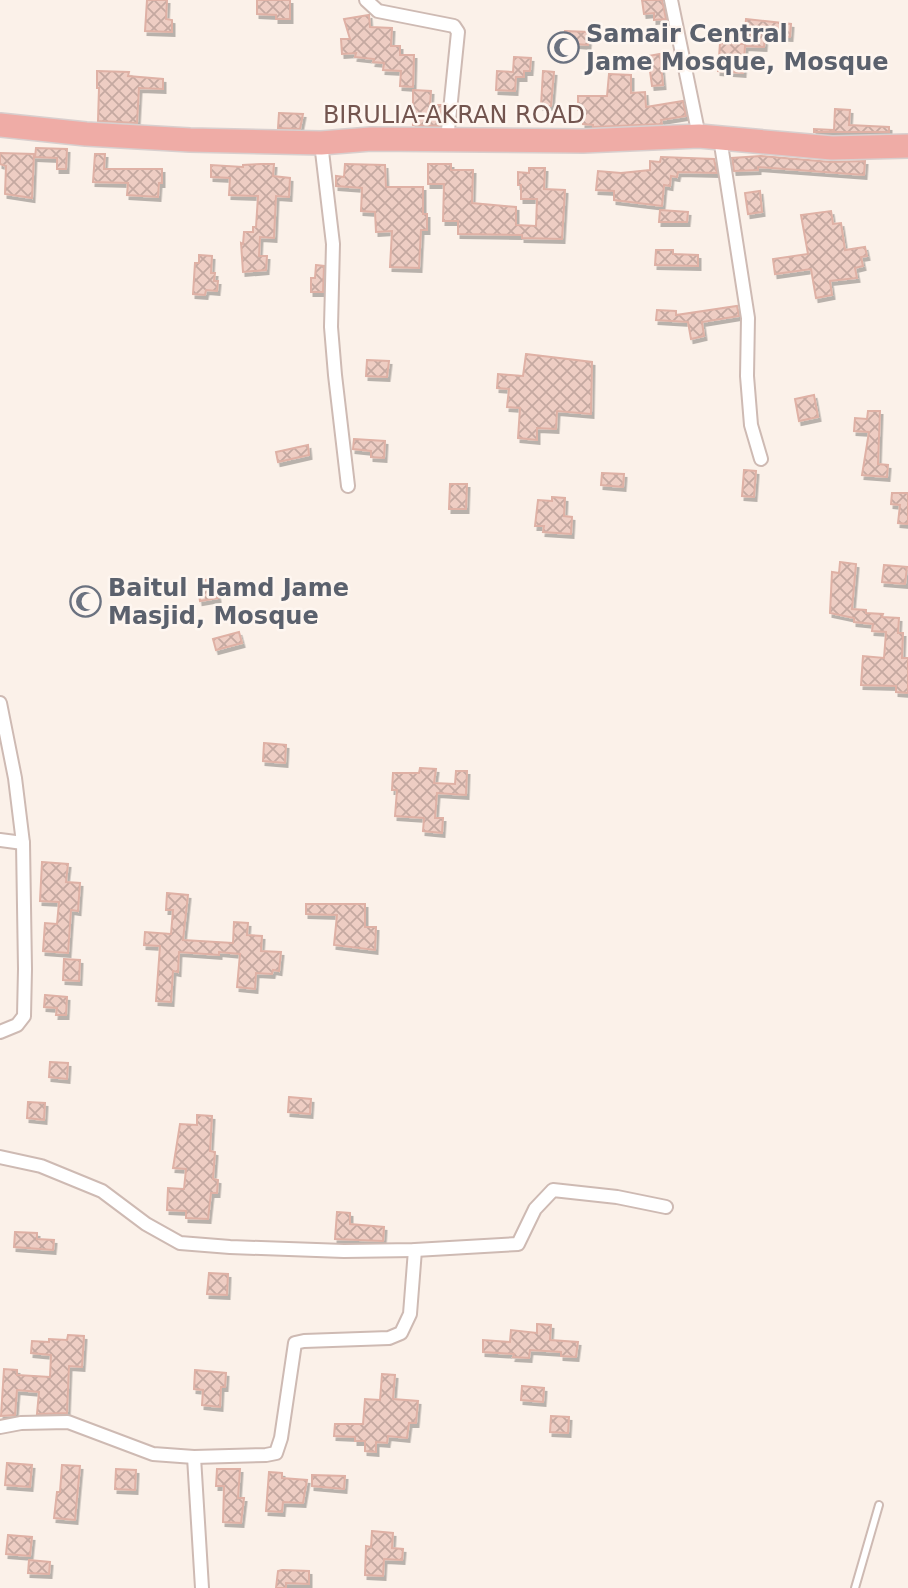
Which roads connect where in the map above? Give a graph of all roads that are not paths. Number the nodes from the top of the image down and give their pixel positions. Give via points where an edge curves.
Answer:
1 (366, 0) edge
2 (671, 0) edge
3 (0, 125) edge
4 (709, 137) junction
5 (447, 140) junction
6 (321, 143) junction
7 (908, 146) edge
8 (761, 459) dead end
9 (348, 486) dead end
10 (0, 703) edge
11 (0, 840) edge
12 (23, 843) junction
13 (0, 1032) edge
14 (0, 1157) edge
15 (666, 1207) dead end
16 (415, 1250) junction
17 (0, 1427) edge
18 (194, 1457) junction
19 (879, 1505) dead end
20 (202, 1588) edge
21 (855, 1588) edge

1 - 5 street via 378,11 435,20 458,32
2 - 4 street
3 - 6 highway, BIRULIA-AKRAN ROAD via 164,139
4 - 5 highway, BIRULIA-AKRAN ROAD
4 - 7 highway, BIRULIA-AKRAN ROAD via 832,148
4 - 8 street via 748,318 751,425
5 - 6 highway, BIRULIA-AKRAN ROAD
6 - 9 street via 332,244 332,339
10 - 12 street
11 - 12 street
12 - 13 street via 24,1016 17,1025
14 - 16 street via 41,1166 102,1191 180,1243
15 - 16 street via 553,1190 535,1209 518,1244
16 - 18 street via 410,1314 401,1333 389,1338 295,1343 276,1453
17 - 18 street via 68,1422 153,1454
18 - 20 street
19 - 21 lane

